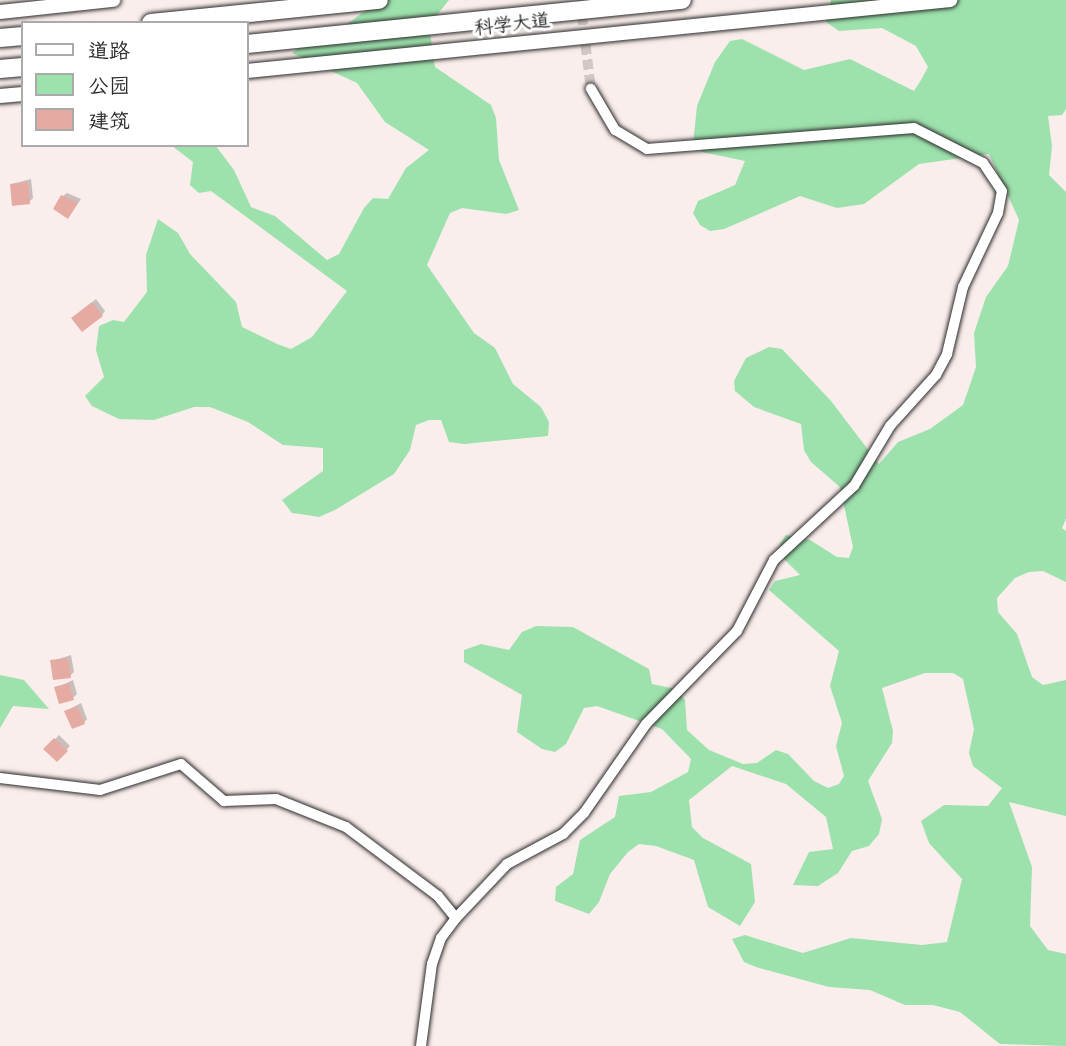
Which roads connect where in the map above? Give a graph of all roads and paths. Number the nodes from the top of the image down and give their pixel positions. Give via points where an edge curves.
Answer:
1 (113, 0) edge
2 (379, 0) edge
3 (682, 0) edge
4 (950, 0) edge
5 (0, 12) edge
6 (171, 21) edge
7 (21, 36) edge
8 (0, 38) edge
9 (248, 44) edge
10 (21, 67) edge
11 (0, 69) edge
12 (248, 71) edge
13 (591, 89) tunnel mouth
14 (21, 94) edge
15 (0, 96) edge
16 (0, 778) edge
17 (456, 918) junction
18 (421, 1046) edge

1 - 5 main road
2 - 6 highway
3 - 9 highway, 科学大道
4 - 12 main road, 科学大道
7 - 8 highway
10 - 11 highway
13 - 17 street via 615,130 647,149 914,128 983,163 1002,191 998,213 963,287 947,354 936,375 890,426 854,486 774,560 737,631 646,724 584,813 554,839 508,864
14 - 15 main road
16 - 17 street via 100,790 181,764 224,802 276,799 346,827 438,896
17 - 18 street via 441,938 432,964

